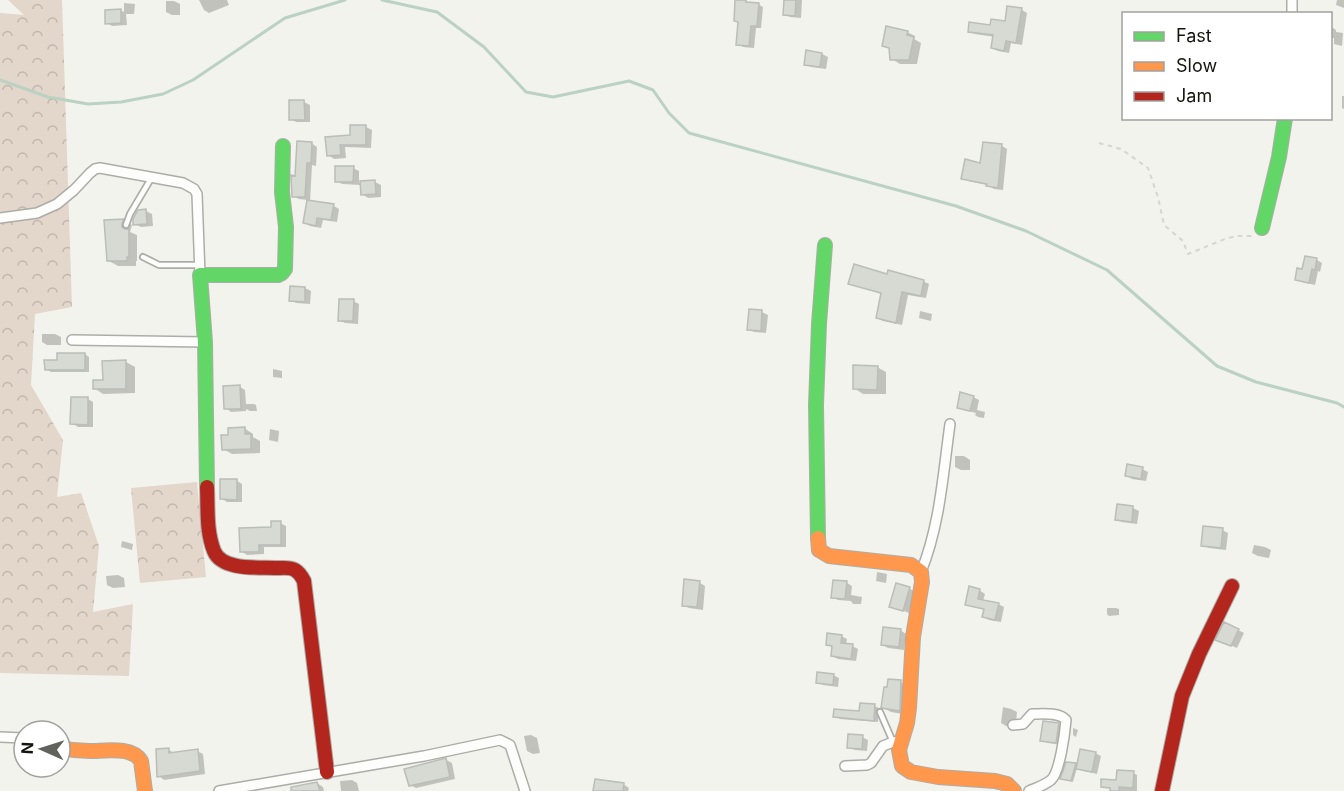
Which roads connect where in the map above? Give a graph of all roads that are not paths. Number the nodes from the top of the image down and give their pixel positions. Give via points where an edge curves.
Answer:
1 (1286, 120) edge
2 (283, 146) dead end
3 (152, 177) junction
4 (0, 218) edge
5 (126, 225) dead end
6 (1263, 228) road end
7 (825, 245) dead end
8 (143, 257) dead end
9 (200, 270) junction
10 (72, 340) dead end
11 (205, 342) junction
12 (950, 424) dead end
13 (921, 572) junction
14 (1232, 586) dead end
15 (880, 712) dead end
16 (1013, 725) dead end
17 (897, 741) junction
18 (72, 750) edge
19 (845, 766) dead end
20 (327, 772) junction
21 (144, 791) edge
22 (219, 791) edge
23 (525, 791) edge
24 (1014, 791) edge
25 (1029, 791) edge
26 (1162, 791) edge

1 - 6 street
2 - 9 street via 285,269 278,275
3 - 4 street via 95,169 57,204 37,213
3 - 5 lane
3 - 9 street via 189,185 197,194
7 - 13 street via 816,405 819,550 829,556 911,566
8 - 9 lane via 159,265
9 - 11 street
10 - 11 street
11 - 20 street via 208,529 214,552 228,564 296,570 304,581
12 - 13 street via 936,525
13 - 17 street via 907,723
14 - 26 street via 1182,695
15 - 17 lane
16 - 25 street via 1023,724 1032,714 1058,715 1066,720 1055,776
17 - 19 street via 883,746 867,765
17 - 24 street via 902,766 911,772 995,781
18 - 21 street via 135,754 141,762
20 - 22 street
20 - 23 street via 500,740 510,745

